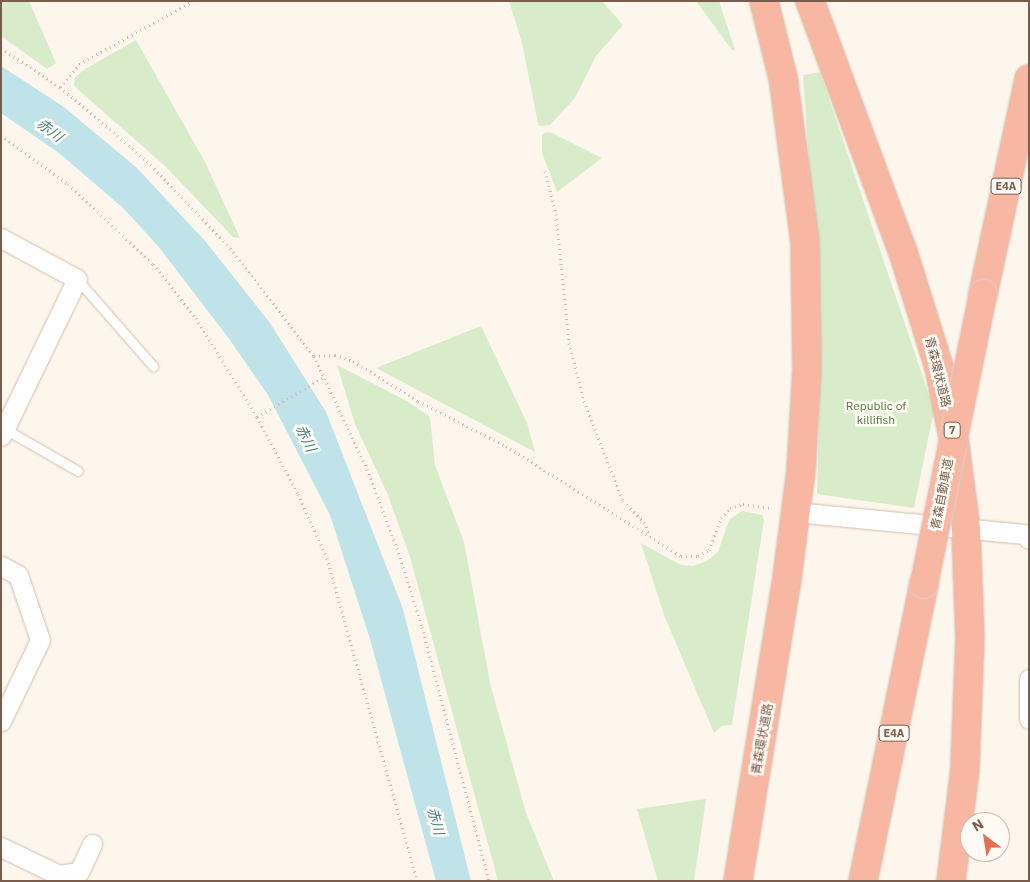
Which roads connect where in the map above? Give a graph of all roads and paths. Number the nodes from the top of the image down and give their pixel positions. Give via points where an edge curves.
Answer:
1 (193, 1) edge
2 (764, 1) edge
3 (810, 1) edge
4 (1, 48) edge
5 (1029, 79) edge
6 (60, 87) junction
7 (1, 135) edge
8 (545, 171) dead end
9 (1, 238) edge
10 (78, 280) junction
11 (314, 356) junction
12 (153, 366) dead end
13 (324, 377) junction
14 (257, 417) junction
15 (3, 432) edge
16 (78, 471) dead end
17 (795, 512) junction
18 (966, 530) junction
19 (650, 537) junction
20 (1029, 539) edge
21 (1, 566) edge
22 (1029, 679) edge
23 (1029, 720) edge
24 (1, 721) edge
25 (92, 844) dead end
26 (1, 847) edge
27 (417, 881) edge
28 (488, 881) edge
29 (738, 881) edge
30 (863, 881) edge
31 (952, 881) edge

1 - 6 path via 79,64
2 - 17 highway, 青森環状道路 via 783,78 805,242 807,368
3 - 18 highway, 青森環状道路 / 7 via 871,161 939,367 955,446
4 - 6 path
5 - 30 highway, 青森自動車道 / E4A, bridge
6 - 11 path via 148,161 207,220
7 - 14 path via 68,184 153,264 196,318
8 - 19 path via 556,214 569,344 584,401 623,501 644,522
9 - 10 street
10 - 12 lane
10 - 15 street
11 - 13 path
11 - 19 path via 335,355 352,361 418,401 506,446
13 - 14 path
13 - 28 path via 367,468 397,548 422,627
14 - 27 path via 327,558
15 - 16 lane
17 - 18 street
17 - 19 path via 743,504 730,508 721,518 712,546 698,556 681,556
17 - 29 highway, 青森環状道路 via 774,670
18 - 20 street via 1024,534
18 - 31 highway, 青森環状道路 / 7 via 969,701 965,770
21 - 24 street via 18,575 40,640
22 - 23 street
25 - 26 street via 79,872 59,875

